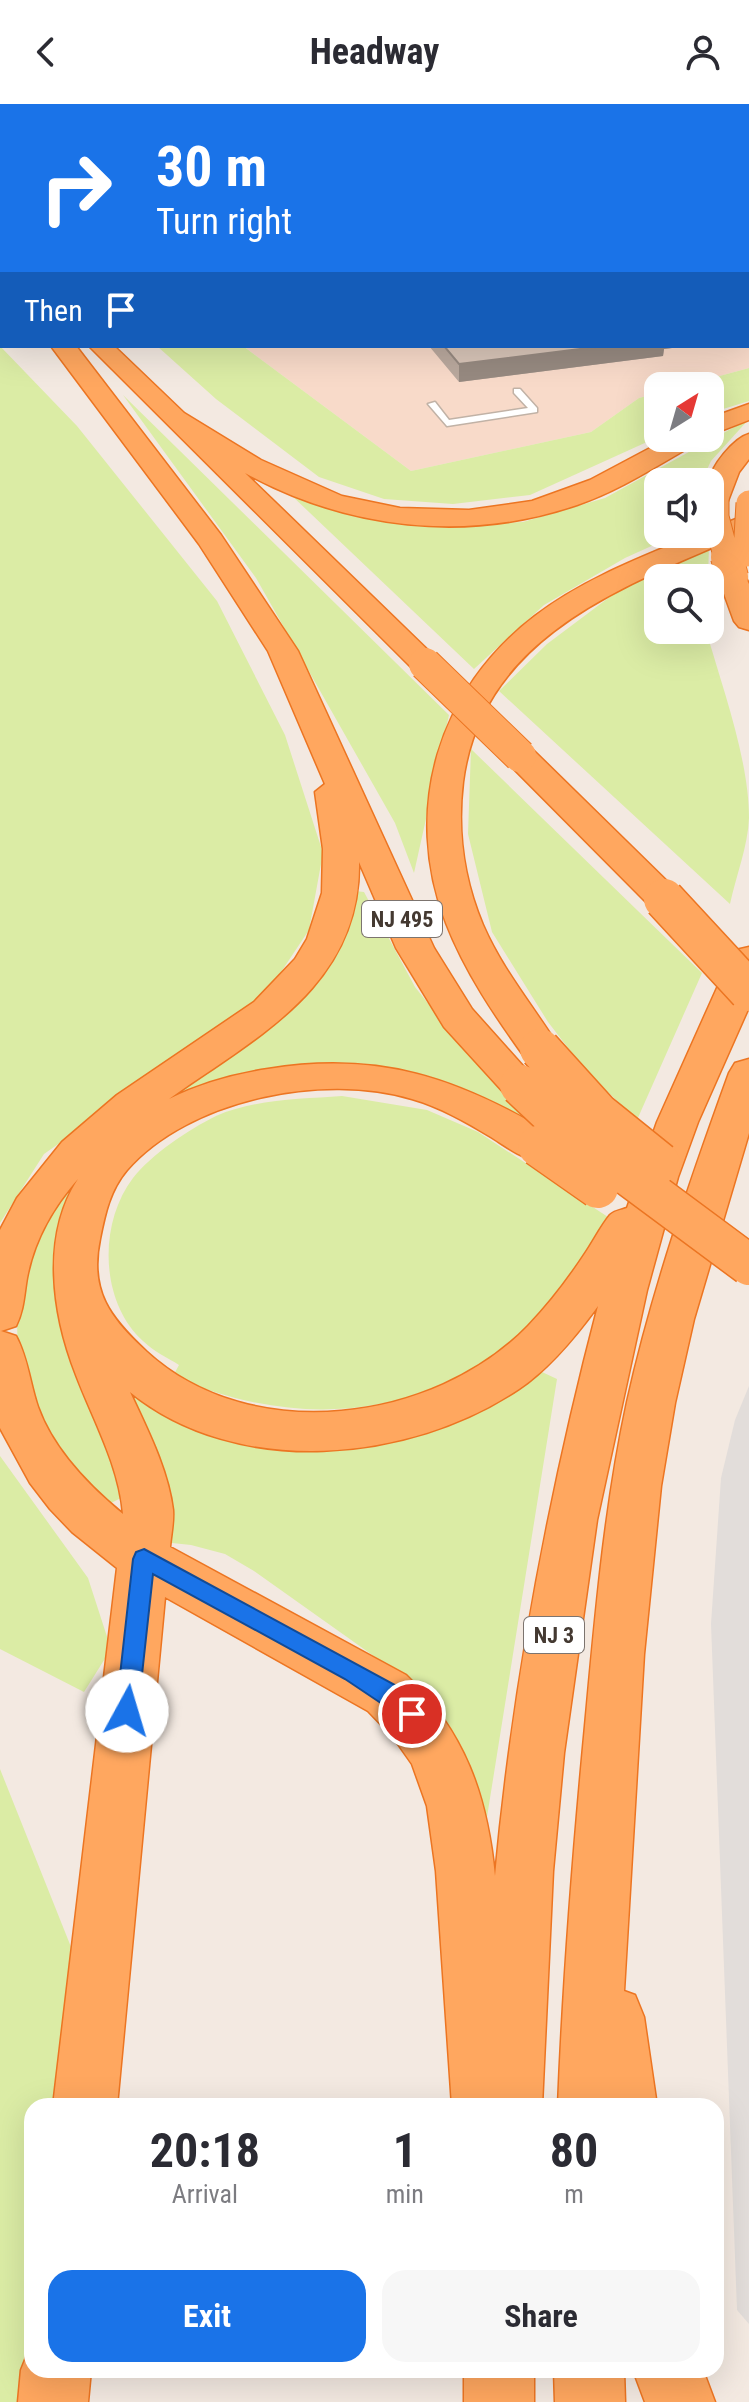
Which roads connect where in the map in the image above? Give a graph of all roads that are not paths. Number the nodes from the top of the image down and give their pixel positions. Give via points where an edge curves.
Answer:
1 (41, 348) edge
2 (65, 348) edge
3 (103, 348) edge
4 (517, 391) dead end
5 (432, 404) dead end
6 (749, 411) edge
7 (174, 418) junction
8 (724, 421) edge
9 (749, 442) edge
10 (662, 452) edge
11 (749, 503) edge
12 (749, 522) edge
13 (742, 569) edge
14 (256, 613) junction
15 (749, 621) edge
16 (320, 731) junction
17 (664, 899) junction
18 (749, 962) edge
19 (749, 991) edge
20 (530, 1067) junction
21 (749, 1073) edge
22 (658, 1174) junction
23 (749, 1228) edge
24 (749, 1265) edge
25 (749, 1295) edge
26 (83, 1309) junction
27 (0, 1313) edge
28 (0, 1349) edge
29 (144, 1559) junction
30 (596, 1901) junction
31 (86, 2098) edge
32 (483, 2098) edge
33 (511, 2098) edge
34 (590, 2098) edge
35 (624, 2098) edge
36 (55, 2378) edge
37 (499, 2378) edge
38 (589, 2378) edge
39 (671, 2378) edge
40 (53, 2402) edge
41 (499, 2402) edge
42 (590, 2402) edge
43 (680, 2402) edge

1 - 14 highway via 193,545
2 - 14 highway via 211,541
3 - 7 highway
4 - 5 lane via 534,410 447,423
6 - 8 highway
7 - 10 highway via 316,497 429,518 491,516 550,505
7 - 17 highway, bridge
9 - 13 highway, bridge via 726,471 716,500 716,517
11 - 13 highway, bridge
12 - 20 highway via 620,578 545,622 496,666 461,722 444,798 450,880
13 - 15 highway
14 - 16 highway, NJ 495 via 295,673
16 - 20 highway, NJ 495 via 429,974 458,1018
16 - 27 highway via 339,831 341,884 319,953 267,1014 100,1129 52,1177 19,1233
17 - 18 highway, bridge
17 - 19 highway, bridge
18 - 22 highway, NJ 3
20 - 23 highway, bridge
20 - 24 highway, NJ 495, bridge via 571,1133
21 - 30 highway, NJ 3 via 686,1265 651,1407 622,1610
22 - 26 highway via 576,1305 531,1354 489,1385 412,1417 301,1430 197,1409 134,1368
22 - 33 highway, NJ 3 via 597,1393 555,1628 529,1843
25 - 26 highway, bridge via 538,1146 469,1105 399,1082 326,1076 286,1078 218,1093 140,1134 104,1172 79,1220 75,1276
26 - 29 highway via 96,1367 145,1487
28 - 29 highway via 17,1420 38,1457 84,1512
29 - 31 highway
29 - 32 highway via 387,1693 412,1714 431,1743 455,1801 462,1835
30 - 34 highway, NJ 3
30 - 35 highway
36 - 40 highway
37 - 41 highway
38 - 42 highway
39 - 43 highway

